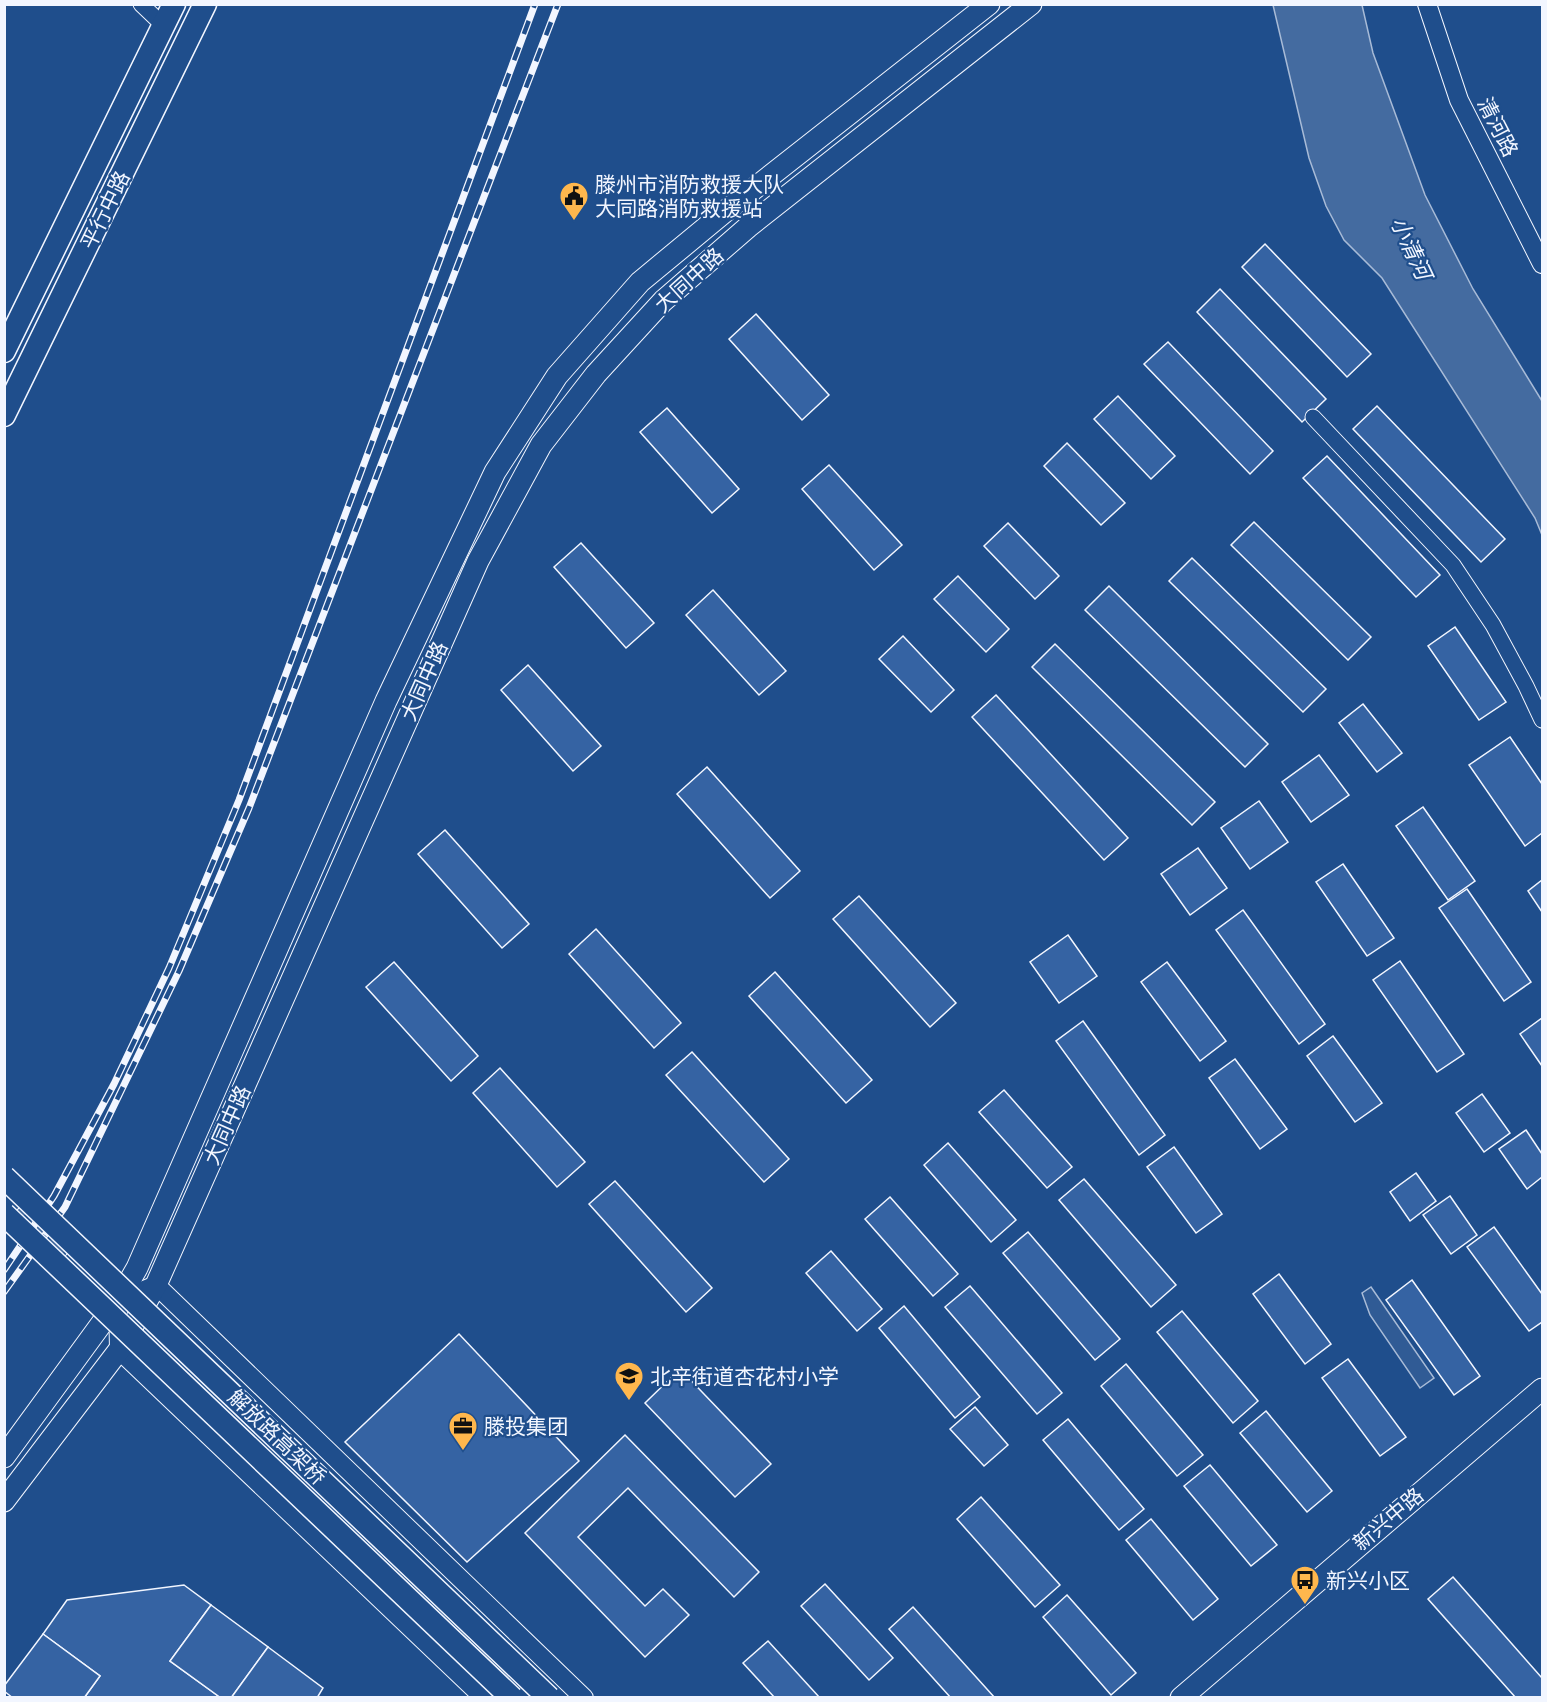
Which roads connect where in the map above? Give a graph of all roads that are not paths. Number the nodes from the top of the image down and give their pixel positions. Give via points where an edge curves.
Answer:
1 (141, 4) edge
2 (174, 4) edge
3 (205, 4) edge
4 (989, 4) edge
5 (1031, 4) edge
6 (1427, 4) edge
7 (164, 26) junction
8 (1542, 264) edge
9 (4, 351) edge
10 (4, 415) edge
11 (1313, 417) dead end
12 (1542, 720) edge
13 (4, 1177) edge
14 (4, 1186) edge
15 (4, 1198) edge
16 (4, 1214) edge
17 (74, 1260) tunnel mouth
18 (156, 1285) junction
19 (117, 1301) junction
20 (119, 1350) junction
21 (1542, 1389) edge
22 (4, 1457) edge
23 (4, 1501) edge
24 (484, 1698) edge
25 (513, 1698) edge
26 (549, 1698) edge
27 (584, 1698) edge
28 (1181, 1698) edge

1 - 7 street
2 - 7 main road, 平行中路
3 - 10 main road, 平行中路
4 - 19 main road, 大同中路 via 639,282 557,376 495,472 386,701 137,1268
5 - 18 main road, 大同中路 via 748,226 663,301 597,374 541,445 478,561
6 - 8 street, 清河路 via 1459,100
7 - 9 main road, 平行中路
11 - 12 street via 1453,565 1493,625
13 - 26 main road, 解放路高架桥, bridge
14 - 15 street via 13,1202
16 - 25 main road, 解放路高架桥, bridge
17 - 19 street
18 - 19 street
18 - 20 main road, 大同中路
18 - 27 street
19 - 20 street
19 - 22 main road, 大同中路
20 - 23 main road, 大同中路
20 - 24 street
21 - 28 main road, 新兴中路

